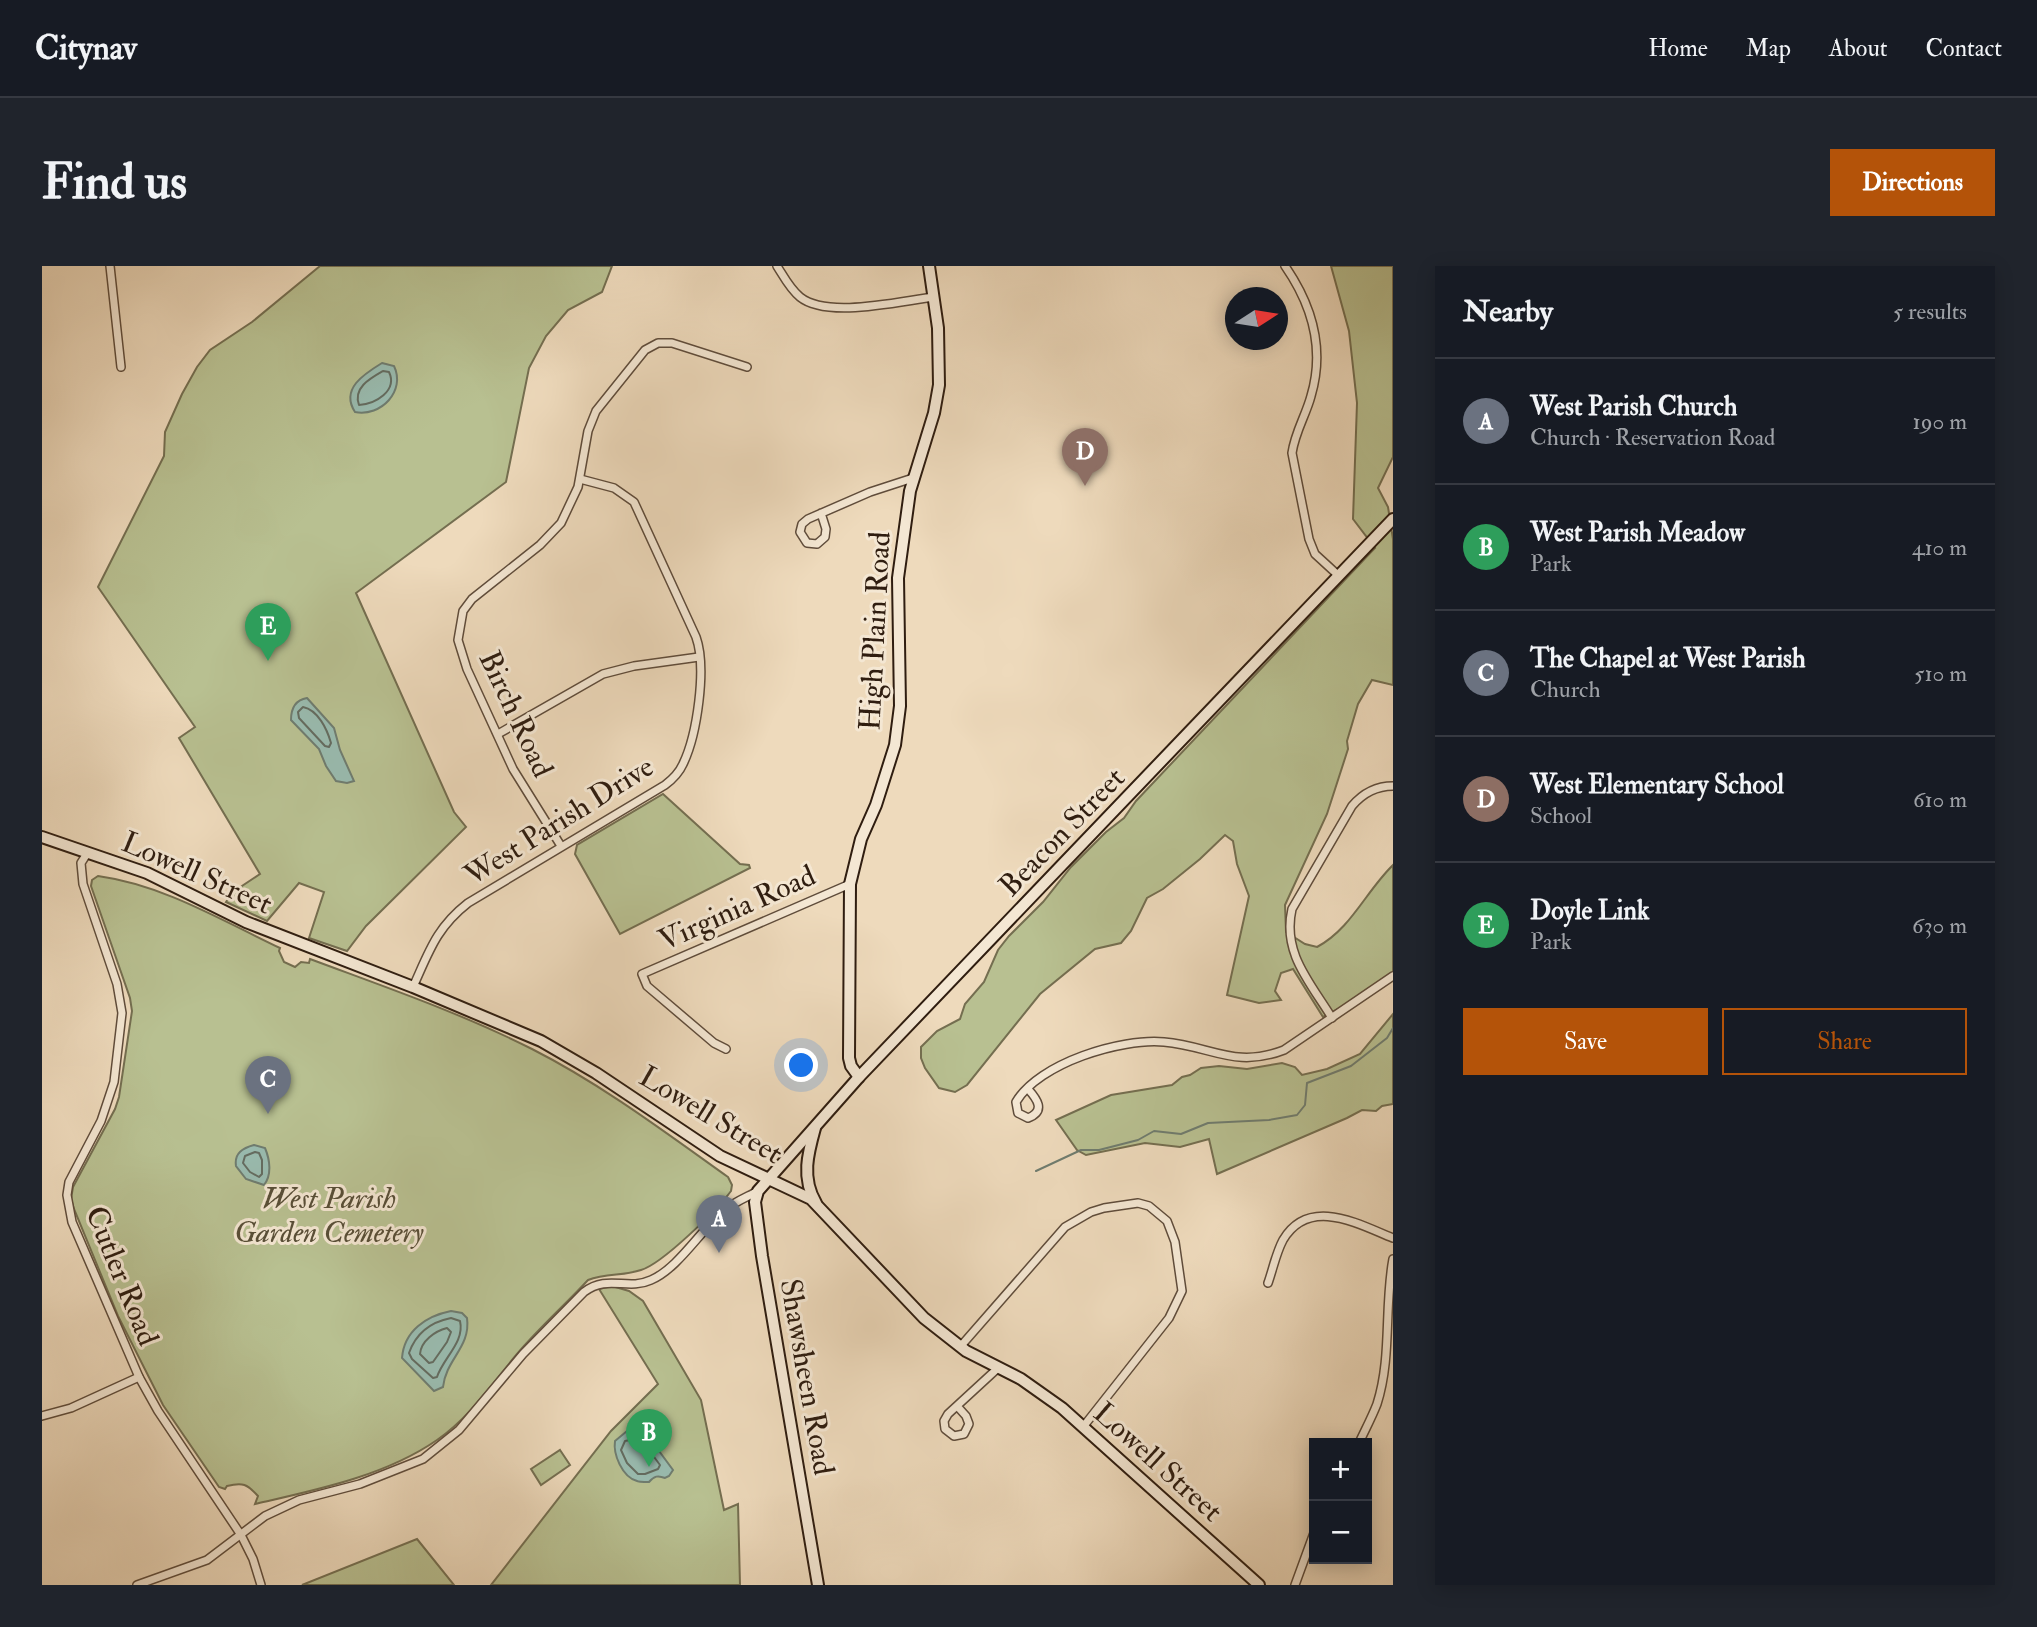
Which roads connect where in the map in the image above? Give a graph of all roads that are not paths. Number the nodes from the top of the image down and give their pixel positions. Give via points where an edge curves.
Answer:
1 (110, 266) edge
2 (777, 266) edge
3 (929, 266) edge
4 (1285, 266) edge
5 (934, 297) junction
6 (121, 367) dead end
7 (747, 367) dead end
8 (913, 478) junction
9 (580, 479) junction
10 (821, 513) junction
11 (1393, 519) edge
12 (1339, 576) junction
13 (699, 657) junction
14 (498, 734) junction
15 (1393, 786) edge
16 (42, 837) edge
17 (561, 846) junction
18 (88, 852) junction
19 (850, 884) junction
20 (1393, 976) edge
21 (413, 987) junction
22 (1332, 1018) junction
23 (726, 1049) dead end
24 (859, 1077) junction
25 (1028, 1089) dead end
26 (817, 1123) junction
27 (767, 1179) junction
28 (758, 1191) junction
29 (820, 1208) junction
30 (1393, 1238) edge
31 (1393, 1259) edge
32 (1268, 1283) dead end
33 (960, 1347) junction
34 (998, 1368) junction
35 (139, 1377) junction
36 (957, 1406) dead end
37 (42, 1416) edge
38 (1083, 1427) junction
39 (1361, 1438) edge
40 (241, 1535) junction
41 (1309, 1546) edge
42 (137, 1585) edge
43 (261, 1585) edge
44 (818, 1585) edge
45 (1259, 1585) edge
46 (1295, 1585) edge

1 - 6 street
2 - 5 street via 799,296 821,307
3 - 5 main road, High Plain Road
4 - 12 street via 1308,306 1316,338 1317,372 1292,453 1309,539 1315,554
5 - 8 main road, High Plain Road via 939,385
7 - 9 street, Birch Road via 672,343 649,347 596,411
8 - 10 street
8 - 19 main road, High Plain Road via 898,578 900,706 895,745
9 - 13 street, West Parish Drive via 614,488 634,502 696,637
9 - 14 street, Birch Road via 555,531 463,611 460,648
10 - 10 street via 801,526 801,537 807,543 817,544 825,537
11 - 12 main road, Beacon Street
12 - 24 main road, Beacon Street
13 - 14 street via 603,674
13 - 17 street, West Parish Drive via 694,722 685,761 676,776
14 - 17 street, Birch Road via 522,785
15 - 22 street via 1373,790 1352,806 1292,909 1289,936 1295,958
16 - 18 main road, Lowell Street
17 - 21 street, West Parish Drive via 453,915 436,937
18 - 21 main road, Lowell Street via 148,873 246,922
18 - 35 street, Cutler Road via 81,863 83,884 117,984 122,1013 114,1082 101,1121 69,1182 68,1207
19 - 23 street, Virginia Road via 642,974 647,986
19 - 24 main road, High Plain Road via 849,1058
20 - 22 street
21 - 27 main road, Lowell Street via 563,1053 720,1156
22 - 25 street via 1268,1056 1240,1059 1168,1042 1143,1042 1073,1058
24 - 26 main road, Beacon Street
26 - 27 main road, Beacon Street
26 - 29 main road via 807,1158 807,1178
27 - 28 main road
27 - 29 main road, Lowell Street
28 - 40 street via 725,1209 652,1280 595,1284 584,1292 523,1354 459,1430 424,1458 360,1484 299,1500 265,1516
28 - 44 main road, Shawsheen Road via 756,1211 765,1272
29 - 33 main road, Lowell Street via 924,1318
30 - 32 street via 1338,1217 1311,1218 1285,1238
31 - 39 street via 1382,1378 1377,1405
33 - 34 main road, Lowell Street
33 - 38 street via 1065,1227 1104,1208 1149,1206 1167,1221 1182,1291 1169,1318
34 - 36 street
34 - 38 main road, Lowell Street via 1041,1393
35 - 37 street
35 - 40 street, Cutler Road
38 - 45 main road, Lowell Street
40 - 42 street via 207,1560
40 - 43 street, Cutler Road
41 - 46 street

